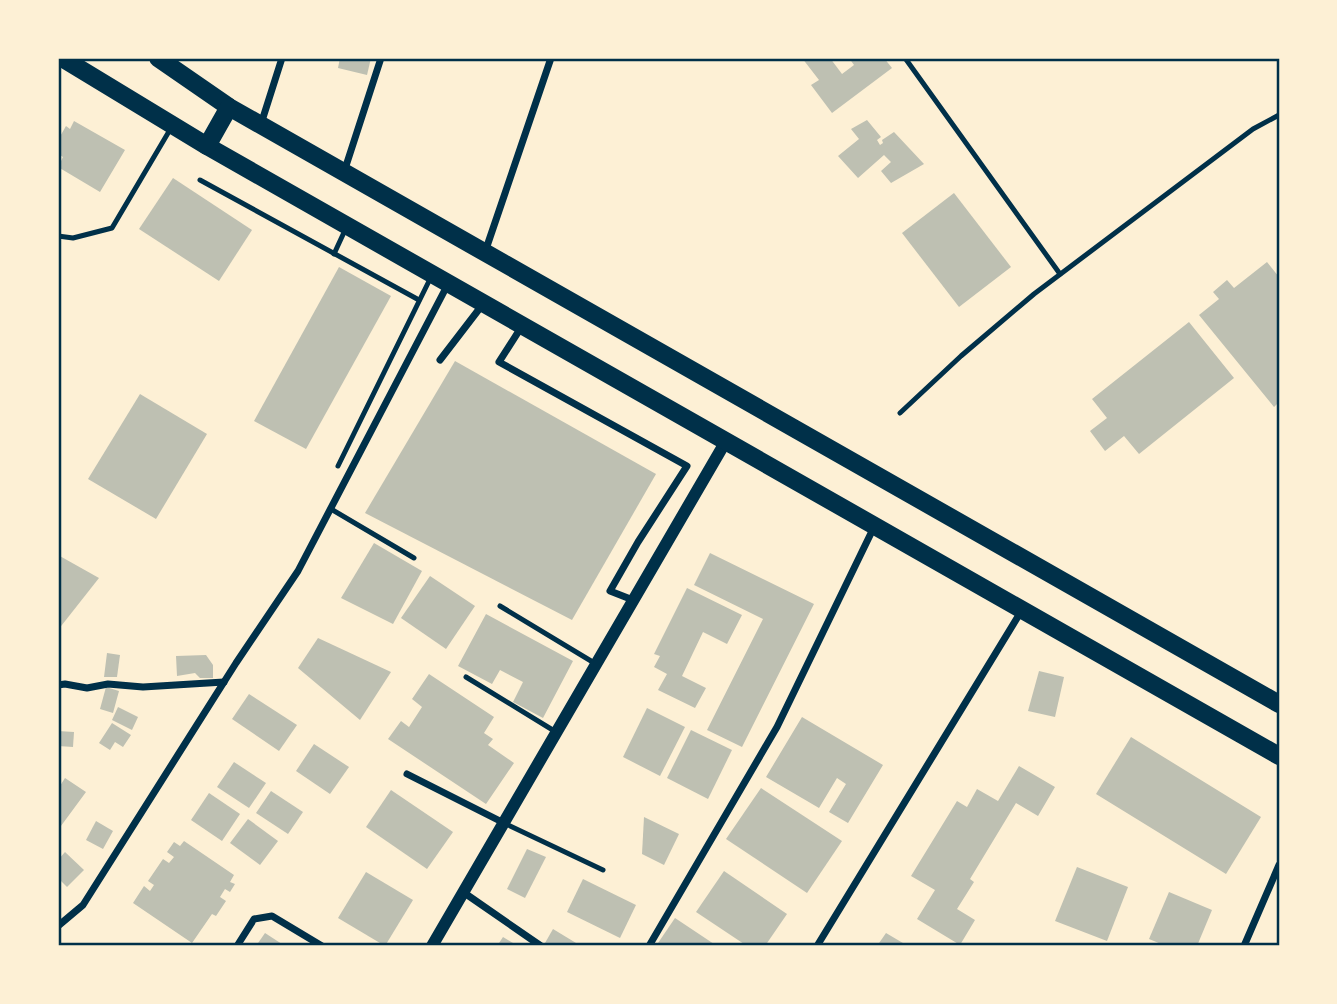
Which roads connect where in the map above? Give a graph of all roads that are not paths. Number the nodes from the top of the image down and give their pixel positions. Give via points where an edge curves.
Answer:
1 (62, 58) edge
2 (158, 58) edge
3 (282, 58) edge
4 (381, 58) edge
5 (551, 58) edge
6 (905, 58) edge
7 (229, 107) junction
8 (1279, 115) edge
9 (261, 125) junction
10 (173, 126) junction
11 (207, 146) junction
12 (344, 172) junction
13 (200, 180) dead end
14 (347, 226) junction
15 (58, 236) edge
16 (485, 252) junction
17 (334, 254) junction
18 (432, 274) junction
19 (1060, 274) junction
20 (448, 283) junction
21 (419, 300) junction
22 (484, 303) junction
23 (522, 326) junction
24 (440, 360) dead end
25 (900, 413) dead end
26 (726, 441) junction
27 (338, 466) dead end
28 (331, 509) junction
29 (875, 526) junction
30 (414, 558) dead end
31 (633, 600) junction
32 (500, 606) dead end
33 (1022, 610) junction
34 (596, 664) junction
35 (466, 677) dead end
36 (225, 682) junction
37 (58, 685) edge
38 (1279, 704) edge
39 (556, 732) junction
40 (1279, 756) edge
41 (407, 774) dead end
42 (503, 823) junction
43 (1279, 865) edge
44 (603, 870) dead end
45 (463, 892) junction
46 (58, 926) edge
47 (237, 946) edge
48 (322, 946) edge
49 (432, 946) edge
50 (541, 946) edge
51 (649, 946) edge
52 (817, 946) edge
53 (1244, 946) edge

1 - 10 main road
2 - 7 main road
3 - 9 street
4 - 12 street
5 - 16 street
6 - 19 lane
7 - 9 main road
7 - 11 main road
8 - 19 lane via 1253,129
9 - 12 main road
10 - 11 main road
10 - 15 lane via 112,228 73,239
11 - 14 main road
12 - 16 main road
13 - 17 lane
14 - 17 lane
14 - 18 main road
16 - 38 main road
17 - 21 lane
18 - 20 main road
18 - 21 lane
19 - 25 lane
20 - 22 main road
20 - 28 street
21 - 27 lane
22 - 23 main road
22 - 24 street
23 - 26 main road
23 - 31 street via 499,362 687,466 610,591
26 - 29 main road
26 - 31 street
28 - 30 lane
28 - 36 street via 298,571
29 - 33 main road
29 - 51 street via 777,727
31 - 34 street
32 - 34 lane
33 - 40 main road
33 - 52 street
34 - 39 street
35 - 39 lane
36 - 37 street via 143,687
36 - 46 street via 83,905
39 - 42 street
41 - 42 street
42 - 44 lane
42 - 45 street
43 - 53 street
45 - 49 street
45 - 50 street
47 - 48 street via 254,919 272,916

